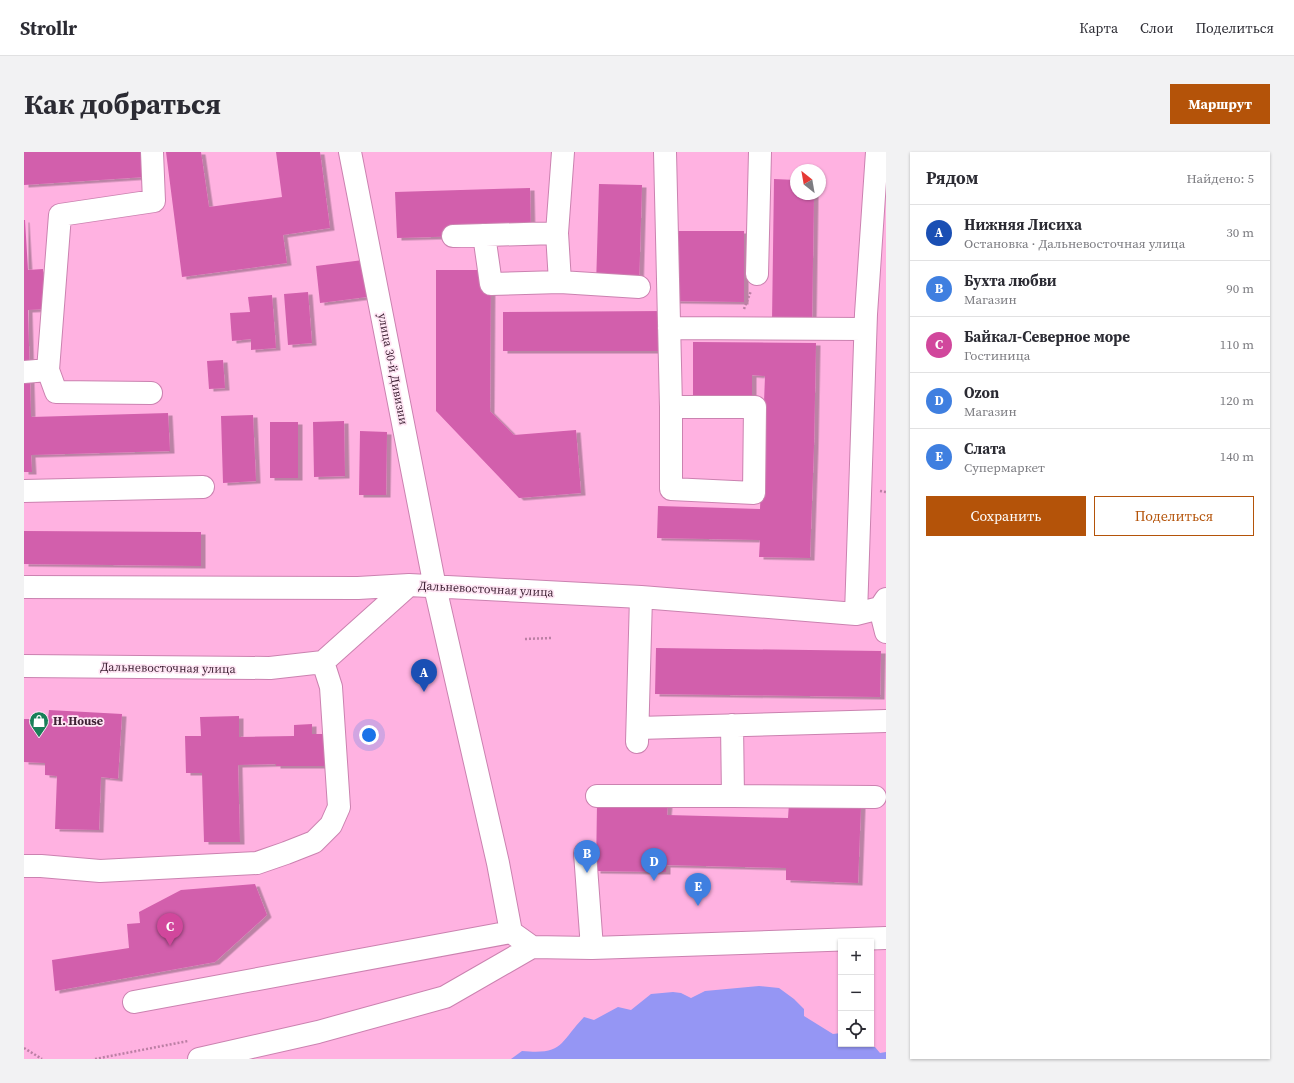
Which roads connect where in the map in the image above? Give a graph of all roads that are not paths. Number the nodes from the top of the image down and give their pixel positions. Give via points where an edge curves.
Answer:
1 (152, 152) edge
2 (350, 152) edge
3 (564, 152) edge
4 (665, 152) edge
5 (760, 152) edge
6 (877, 152) edge
7 (557, 233) junction
8 (484, 235) junction
9 (454, 236) dead end
10 (757, 274) road end
11 (560, 282) junction
12 (639, 287) dead end
13 (865, 322) junction
14 (669, 328) junction
15 (48, 370) junction
16 (24, 372) edge
17 (151, 393) dead end
18 (671, 407) junction
19 (203, 487) dead end
20 (24, 491) edge
21 (409, 586) junction
22 (24, 587) edge
23 (435, 587) junction
24 (641, 597) junction
25 (884, 605) edge
26 (856, 614) junction
27 (886, 632) edge
28 (323, 662) junction
29 (24, 666) edge
30 (886, 722) edge
31 (732, 725) junction
32 (597, 796) dead end
33 (733, 796) junction
34 (875, 797) dead end
35 (585, 853) dead end
36 (24, 866) edge
37 (511, 932) junction
38 (886, 938) edge
39 (532, 947) junction
40 (592, 948) junction
41 (134, 1002) dead end
42 (194, 1050) edge

1 - 15 street via 154,202 60,214
2 - 23 street, улица 30-й Дивизии
3 - 7 street
4 - 14 street
5 - 10 street
6 - 13 street
7 - 8 street
7 - 11 street
8 - 9 street
8 - 11 street via 490,284
11 - 12 street
13 - 14 street via 737,328
13 - 26 street
14 - 18 street
15 - 16 street
15 - 17 street via 56,392
18 - 18 street via 671,489 754,493 755,407
19 - 20 street
21 - 22 street
21 - 23 street, Дальневосточная улица
21 - 28 street, Дальневосточная улица
23 - 24 street, Дальневосточная улица
23 - 37 street, улица 30-й Дивизии via 498,863
24 - 26 street, Дальневосточная улица
24 - 31 street via 637,735
25 - 26 street, Дальневосточная улица
25 - 27 street
28 - 29 street, Дальневосточная улица via 270,668
28 - 36 street via 331,687 339,807 331,825 314,842 257,862 100,871
30 - 31 street
31 - 33 street
32 - 33 street
33 - 34 street
35 - 40 street
37 - 39 street
37 - 41 street
38 - 40 street
39 - 40 street
39 - 42 street via 445,997 318,1032

